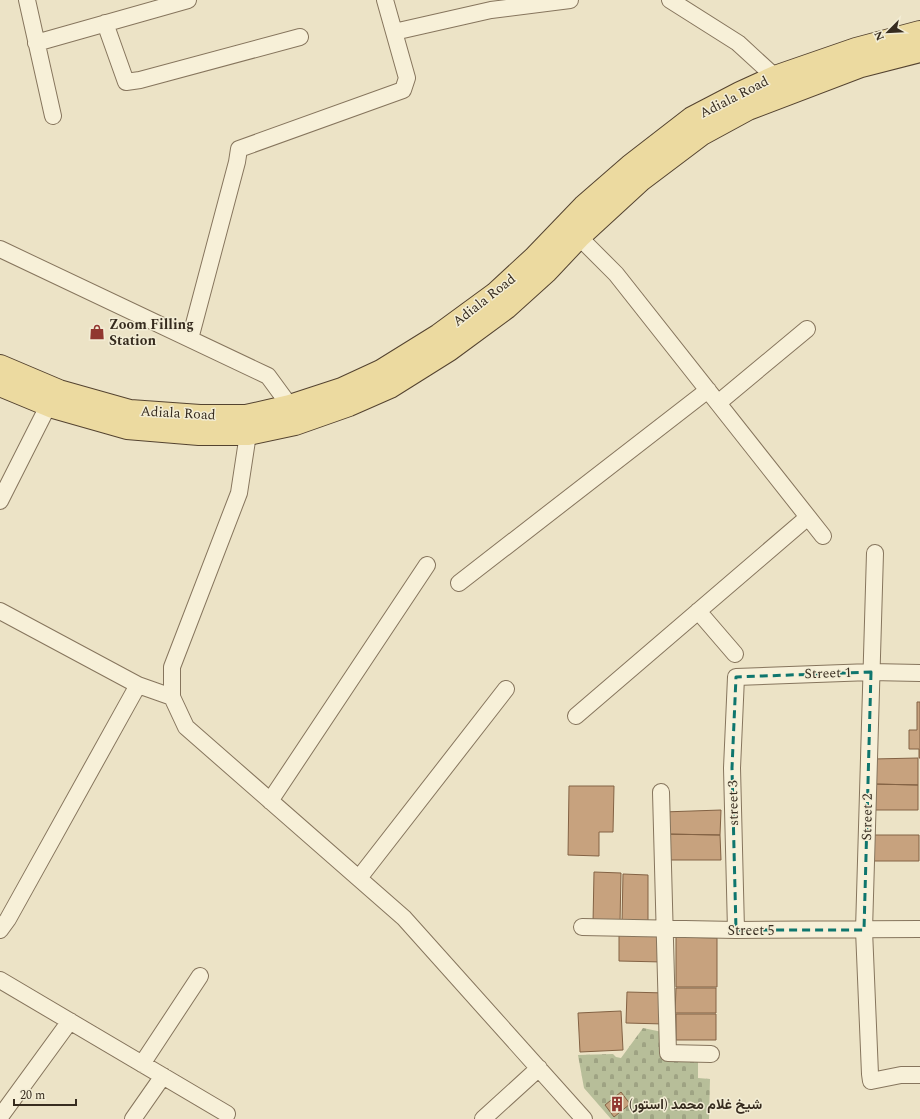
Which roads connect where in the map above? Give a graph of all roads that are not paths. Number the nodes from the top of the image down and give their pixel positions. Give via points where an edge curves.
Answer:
1 (27, 0) edge
2 (188, 0) edge
3 (385, 0) edge
4 (570, 0) edge
5 (670, 0) edge
6 (105, 23) junction
7 (394, 32) junction
8 (920, 32) edge
9 (300, 37) dead end
10 (36, 43) junction
11 (920, 51) edge
12 (776, 77) junction
13 (53, 116) dead end
14 (579, 237) junction
15 (0, 249) edge
16 (807, 329) dead end
17 (190, 339) junction
18 (0, 366) edge
19 (0, 384) edge
20 (708, 390) junction
21 (718, 403) junction
22 (48, 406) junction
23 (290, 406) junction
24 (248, 434) junction
25 (0, 501) edge
26 (808, 517) junction
27 (823, 536) dead end
28 (875, 553) dead end
29 (427, 566) dead end
30 (459, 582) dead end
31 (0, 611) edge
32 (698, 612) junction
33 (735, 654) dead end
34 (871, 672) junction
35 (920, 673) edge
36 (736, 677) joint
37 (138, 686) junction
38 (506, 688) dead end
39 (172, 697) junction
40 (576, 716) dead end
41 (661, 792) dead end
42 (270, 800) junction
43 (359, 878) junction
44 (3, 921) edge
45 (582, 927) dead end
46 (665, 928) junction
47 (920, 929) edge
48 (736, 930) junction
49 (864, 930) junction
50 (200, 976) dead end
51 (0, 980) edge
52 (70, 1021) junction
53 (711, 1054) dead end
54 (142, 1064) junction
55 (539, 1068) junction
56 (920, 1075) edge
57 (163, 1076) junction
58 (227, 1114) dead end
59 (0, 1117) edge
60 (133, 1119) edge
61 (483, 1119) edge
62 (584, 1119) edge

1 - 10 street
2 - 6 street
3 - 7 street
4 - 7 street via 491,10
5 - 12 street via 738,43
6 - 9 street via 126,82
6 - 10 street
7 - 17 street via 407,78 403,90 239,149
8 - 12 main road, Adiala Road via 856,49
10 - 13 street
11 - 14 main road, Adiala Road via 854,69 748,109 702,134 641,180
12 - 23 main road, Adiala Road via 692,118 584,206 495,294 439,335 381,371
14 - 20 street via 616,274
14 - 24 main road, Adiala Road via 547,271 506,308 449,350 390,387 295,424
15 - 17 street
16 - 21 street
17 - 23 street via 268,376
18 - 23 main road, Adiala Road via 59,390 130,411 246,416
19 - 22 main road, Adiala Road
20 - 21 street
20 - 30 street
21 - 26 street
22 - 24 main road, Adiala Road via 127,428 199,434
22 - 25 street
24 - 39 street via 239,493 172,667
26 - 27 street
26 - 32 street
28 - 34 street, Street 2
29 - 42 street
31 - 37 street
32 - 33 street
32 - 40 street
34 - 35 street, Street 1
34 - 36 street, Street 1
34 - 49 street, Street 2
36 - 48 street, street 3 via 732,768
37 - 39 street
37 - 44 street
38 - 43 street
39 - 42 street via 186,727
41 - 46 street
42 - 43 street
43 - 55 street via 404,918
45 - 46 street, Street 5
46 - 48 street, Street 5
46 - 53 street via 668,1053
47 - 49 street, Street 5
48 - 49 street, Street 5
49 - 56 street, Street 2 via 871,1081 901,1075
50 - 54 street
51 - 52 street
52 - 54 street
52 - 59 street
54 - 57 street
55 - 61 street
55 - 62 street
57 - 58 street
57 - 60 street

